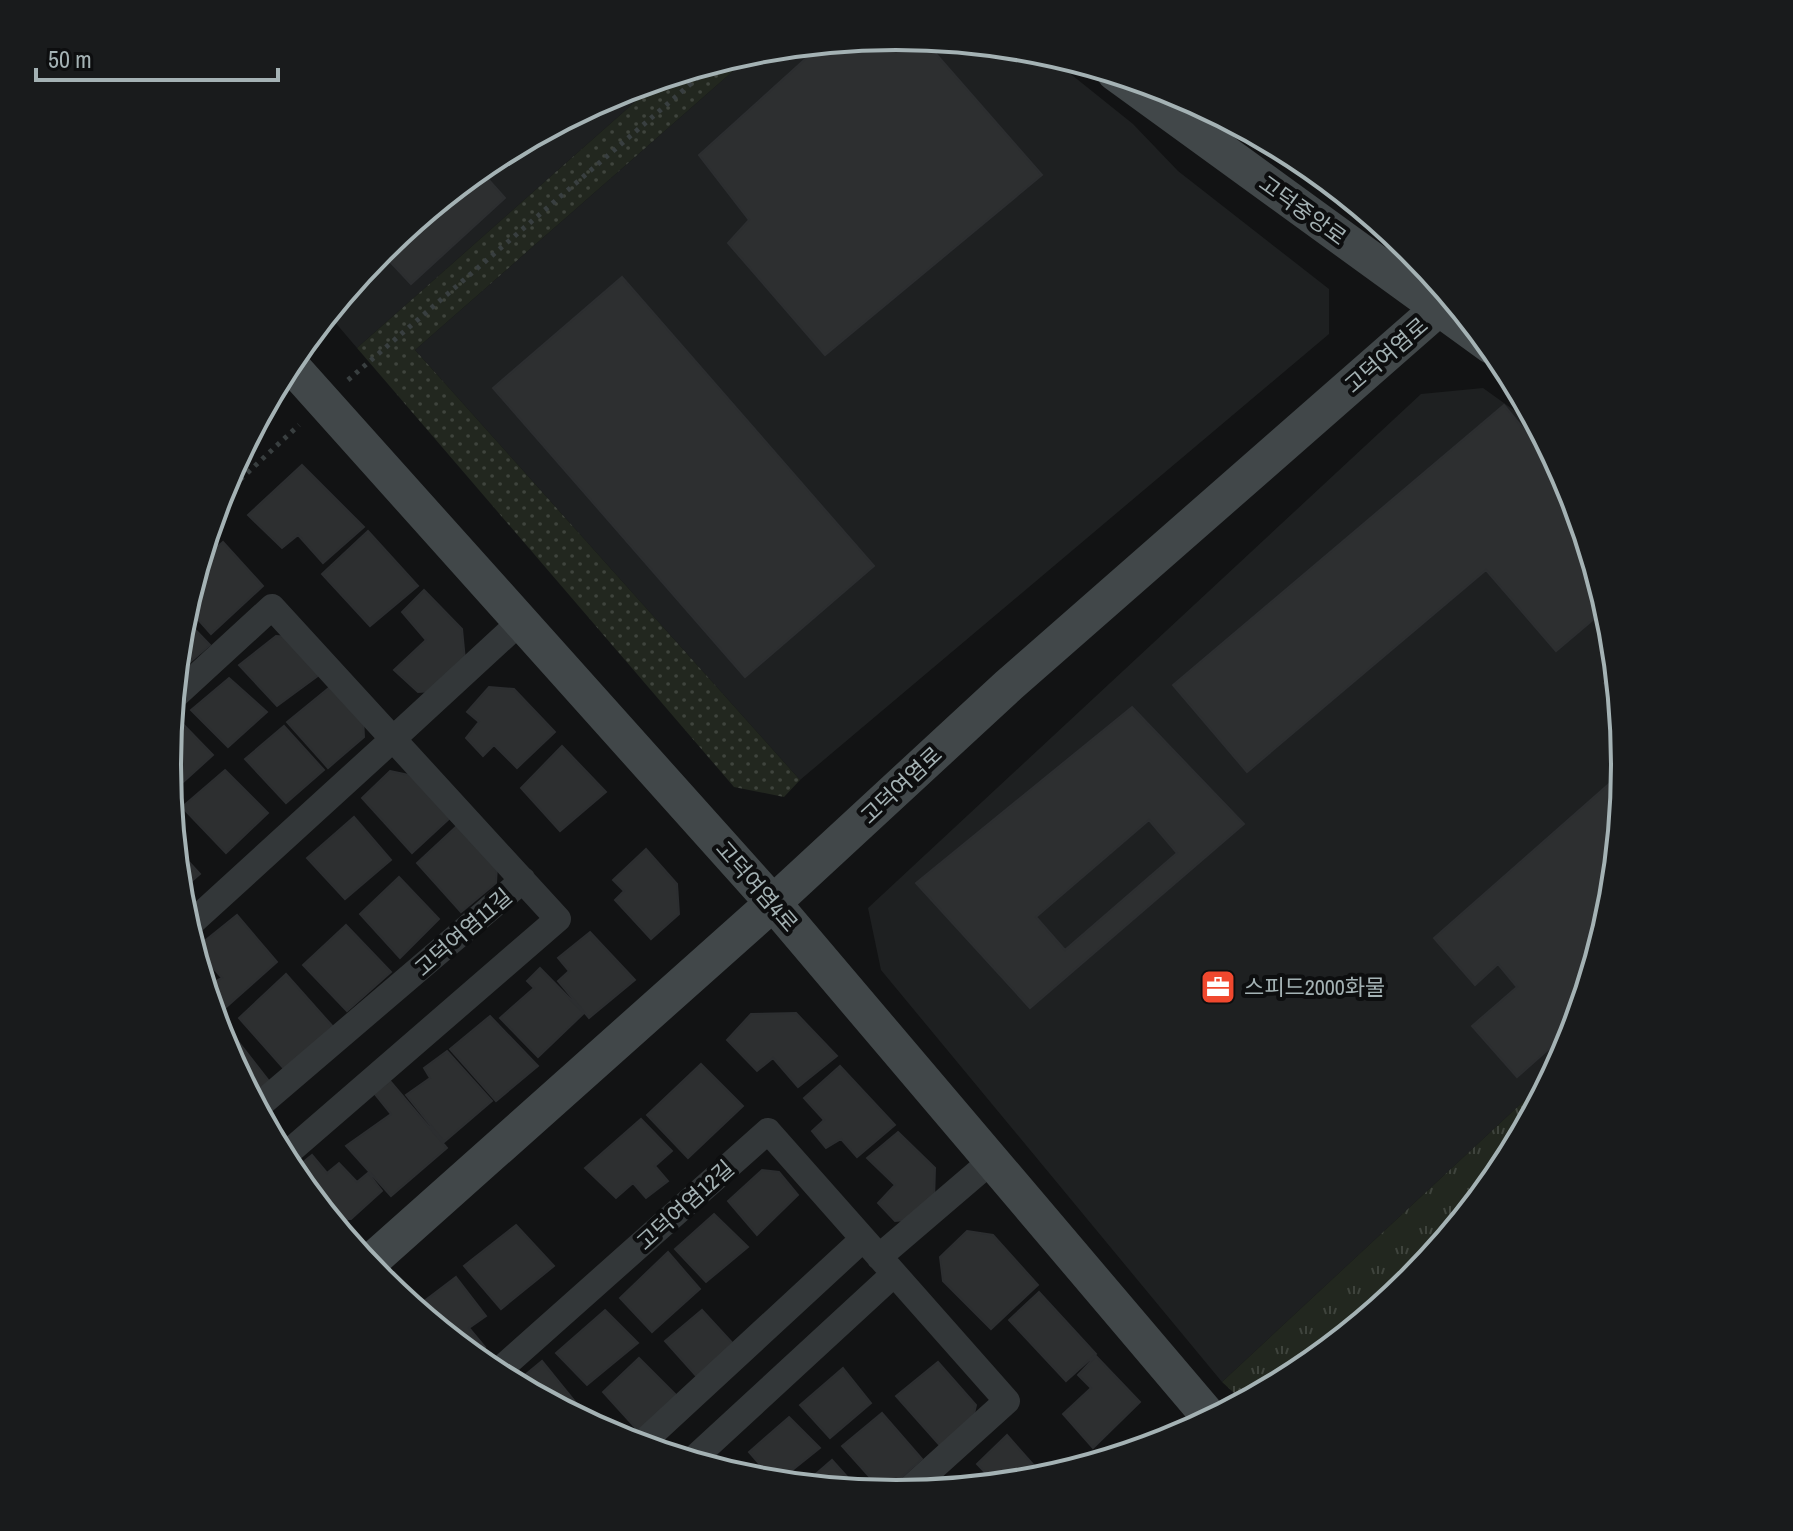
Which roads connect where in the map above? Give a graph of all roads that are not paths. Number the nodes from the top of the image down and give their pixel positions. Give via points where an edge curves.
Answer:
1 (1145, 95) edge
2 (1438, 309) junction
3 (1458, 323) edge
4 (295, 379) edge
5 (521, 621) junction
6 (186, 686) edge
7 (393, 739) junction
8 (523, 880) junction
9 (773, 903) junction
10 (198, 917) edge
11 (265, 1100) edge
12 (293, 1148) edge
13 (990, 1162) junction
14 (377, 1256) edge
15 (879, 1256) junction
16 (506, 1364) edge
17 (1204, 1411) edge
18 (650, 1437) edge
19 (698, 1453) edge
20 (920, 1480) edge

1 - 2 street, 고덕중앙로
2 - 3 street, 고덕중앙로
2 - 9 street, 고덕여염로 via 1021,674
4 - 5 street, 고덕여염4로 via 324,402
5 - 7 street
5 - 9 street, 고덕여염4로
6 - 7 street, 고덕여염11길 via 272,607
7 - 8 street, 고덕여염11길
7 - 10 street
8 - 11 street, 고덕여염11길
8 - 12 street via 558,919
9 - 13 street, 고덕여염4로
9 - 14 street, 고덕여염로
13 - 15 street
13 - 17 street, 고덕여염4로
15 - 16 street, 고덕여염12길 via 768,1131
15 - 18 street
15 - 19 street
15 - 20 street, 고덕여염12길 via 1007,1401

